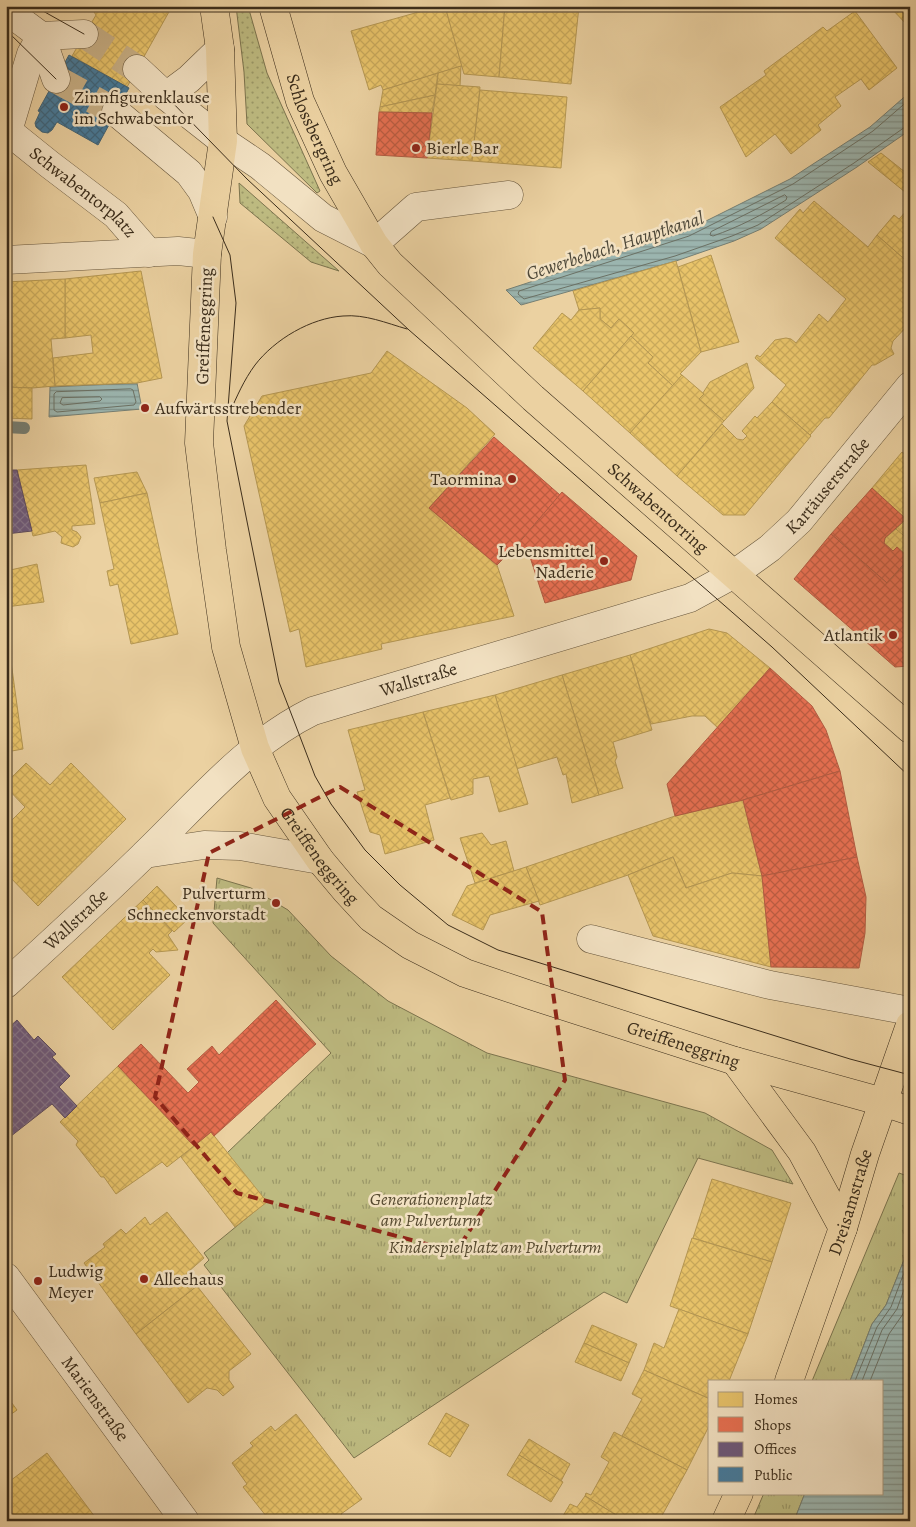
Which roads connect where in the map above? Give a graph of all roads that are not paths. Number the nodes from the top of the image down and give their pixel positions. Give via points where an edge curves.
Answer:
1 (214, 6) edge
2 (273, 6) edge
3 (6, 10) edge
4 (84, 34) tunnel mouth
5 (41, 36) junction
6 (220, 49) junction
7 (137, 69) tunnel mouth
8 (56, 79) tunnel mouth
9 (166, 96) junction
10 (116, 112) tunnel mouth
11 (223, 141) junction
12 (509, 195) dead end
13 (213, 217) junction
14 (374, 244) junction
15 (149, 253) junction
16 (207, 254) junction
17 (6, 260) edge
18 (910, 386) edge
19 (734, 574) junction
20 (909, 727) edge
21 (255, 748) junction
22 (145, 854) junction
23 (320, 860) junction
24 (591, 939) dead end
25 (6, 984) edge
26 (910, 1011) edge
27 (910, 1024) edge
28 (735, 1061) junction
29 (883, 1102) junction
30 (910, 1111) edge
31 (843, 1228) junction
32 (6, 1277) edge
33 (789, 1380) edge
34 (740, 1494) edge
35 (185, 1521) edge
36 (726, 1521) edge

1 - 6 main road
2 - 14 main road, Schlossbergring via 300,101 333,173
3 - 5 street
4 - 5 street
5 - 8 street
5 - 15 street, Schwabentorplatz via 31,54 8,131 116,215
6 - 9 street
6 - 11 main road
7 - 9 street
9 - 11 street
10 - 13 street via 189,173 202,191
11 - 13 main road
11 - 14 street via 260,166 323,218
12 - 14 street via 416,207
13 - 16 main road
14 - 19 main road, Schwabentorring via 408,282 533,398
15 - 16 street, Schwabentorplatz
15 - 17 street, Schwabentorplatz
16 - 21 main road, Greiffeneggring via 200,442 226,647
18 - 19 street, Kartäuserstraße via 799,520 770,548
19 - 20 main road, Schwabentorring
19 - 21 street, Wallstraße via 690,598 313,711
21 - 22 street, Wallstraße
21 - 23 main road, Greiffeneggring via 277,798
22 - 23 street via 213,845 240,846
22 - 25 street, Wallstraße
23 - 28 main road, Greiffeneggring via 371,918 410,945 465,973
24 - 26 street via 770,985
27 - 29 main road, Dreisamstraße
28 - 29 main road, Greiffeneggring
28 - 31 main road via 802,1152
29 - 30 main road, Greiffeneggring
29 - 31 main road, Dreisamstraße
31 - 33 main road, Dreisamstraße
32 - 35 street, Marienstraße
34 - 36 main road

